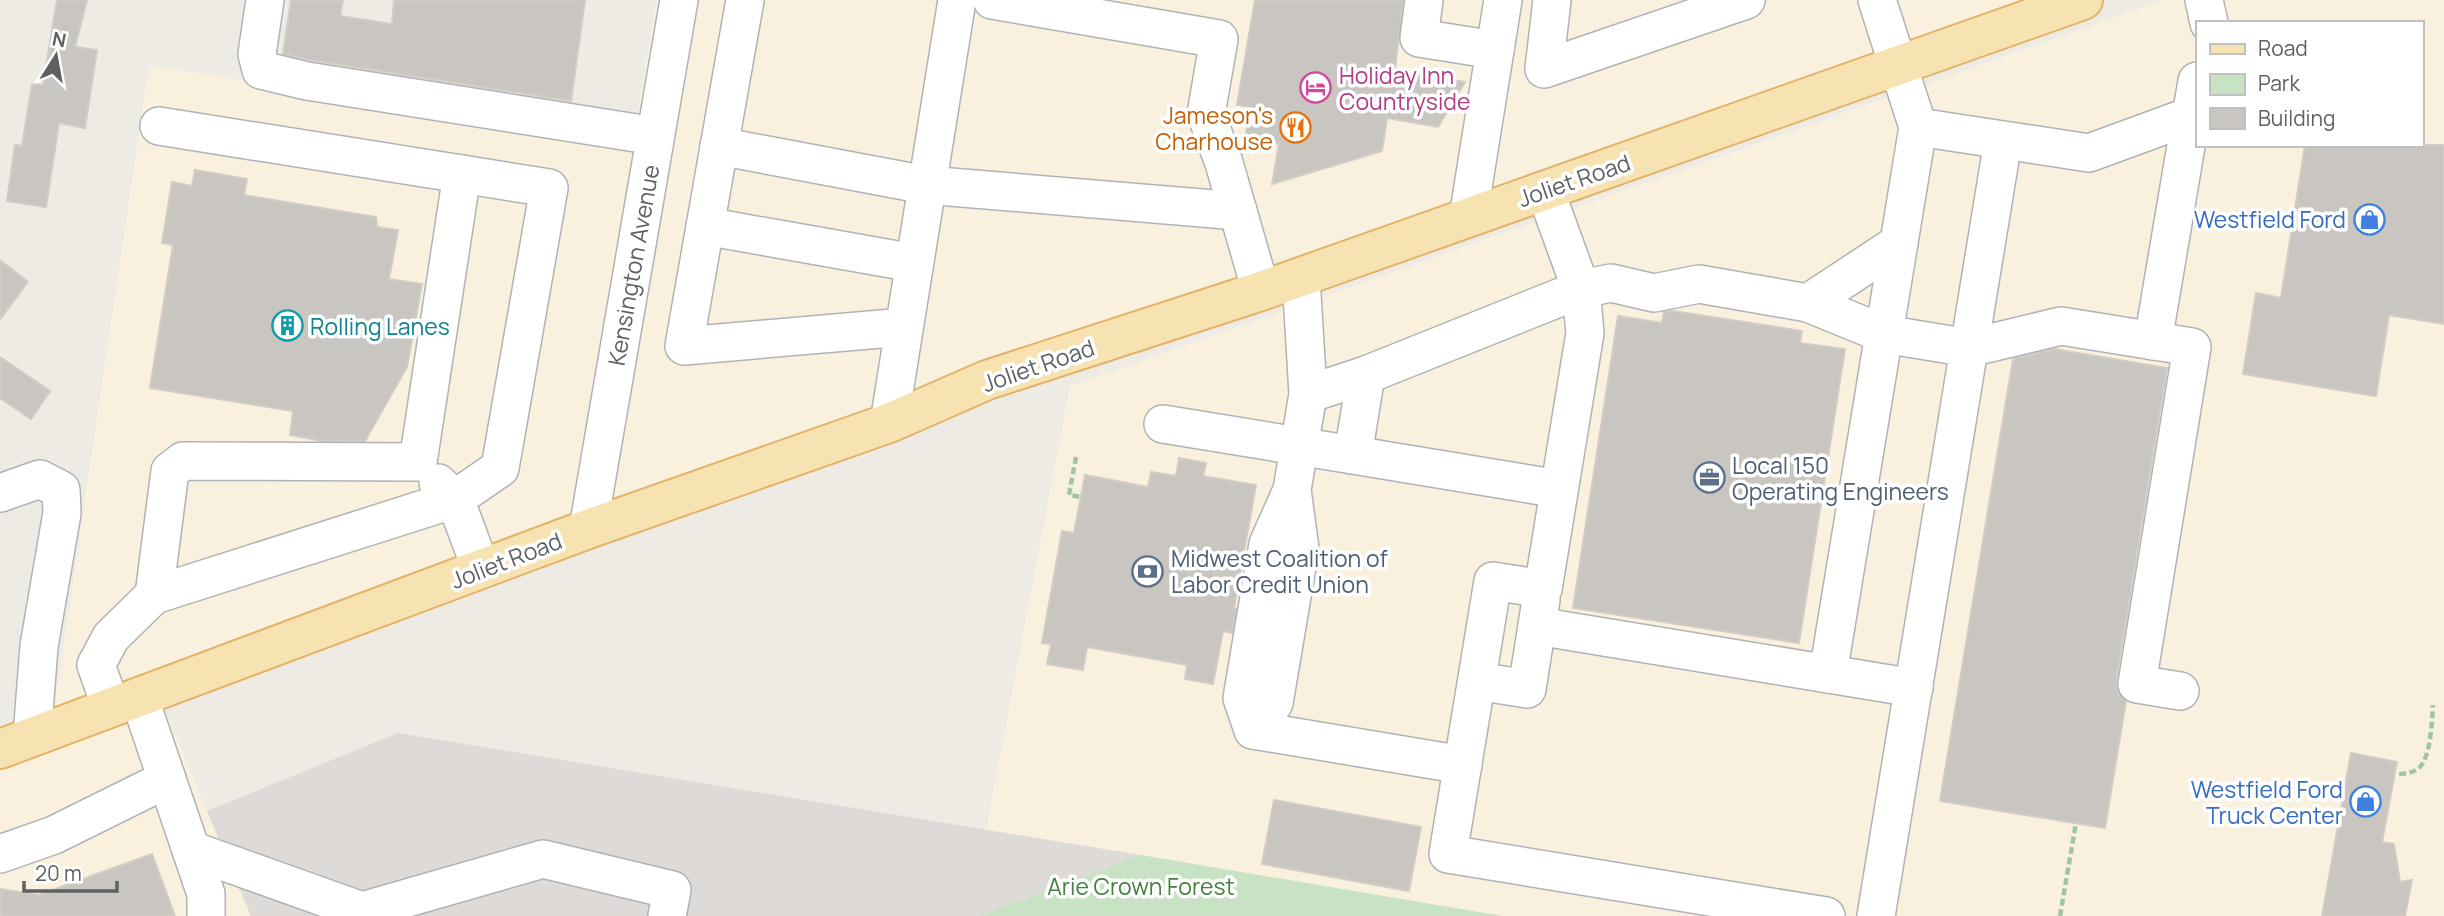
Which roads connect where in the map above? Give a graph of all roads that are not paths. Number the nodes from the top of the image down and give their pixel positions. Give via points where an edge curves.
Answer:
1 (265, 0) edge
2 (679, 0) edge
3 (745, 0) edge
4 (957, 0) edge
5 (992, 0) edge
6 (1424, 0) edge
7 (1503, 0) edge
8 (1552, 0) edge
9 (1746, 0) edge
10 (1877, 0) edge
11 (2083, 0) edge
12 (2204, 0) edge
13 (2209, 21) edge
14 (1495, 50) junction
15 (1899, 65) junction
16 (2194, 98) edge
17 (159, 126) dead end
18 (1918, 127) junction
19 (656, 136) junction
20 (2003, 141) junction
21 (719, 146) junction
22 (462, 174) junction
23 (926, 185) junction
24 (1545, 190) junction
25 (1238, 211) junction
26 (1468, 218) junction
27 (705, 226) junction
28 (1899, 243) junction
29 (914, 263) junction
30 (1301, 277) junction
31 (1581, 289) junction
32 (1261, 291) junction
33 (1808, 303) junction
34 (904, 327) junction
35 (1884, 334) junction
36 (2154, 341) junction
37 (1969, 348) junction
38 (1366, 374) junction
39 (1308, 394) junction
40 (889, 423) junction
41 (1163, 424) dead end
42 (1299, 446) junction
43 (1353, 455) junction
44 (418, 462) junction
45 (1559, 489) junction
46 (0, 493) edge
47 (454, 499) junction
48 (588, 529) junction
49 (481, 569) junction
50 (1543, 589) junction
51 (154, 595) junction
52 (1537, 626) junction
53 (1828, 674) junction
54 (1477, 681) junction
55 (1914, 688) junction
56 (2180, 691) dead end
57 (125, 702) junction
58 (16, 743) edge
59 (1463, 765) junction
60 (167, 779) junction
61 (191, 850) junction
62 (0, 854) edge
63 (362, 914) edge
64 (206, 916) edge
65 (667, 916) edge
66 (1826, 916) edge
67 (1877, 916) edge

1 - 19 street via 257,54 261,70
2 - 19 street, Kensington Avenue
3 - 21 street
4 - 23 street
5 - 25 street via 1219,39 1206,114
6 - 14 street via 1419,38
7 - 14 street
8 - 9 street via 1544,69
10 - 15 street
11 - 15 main road, Joliet Road
12 - 13 street
14 - 26 street
15 - 18 street
15 - 24 main road, Joliet Road
16 - 20 street via 2089,153
16 - 36 street
17 - 22 street
18 - 20 street
18 - 28 street
19 - 48 street, Kensington Avenue
20 - 37 street
21 - 23 street
21 - 27 street
22 - 44 street
22 - 47 street via 549,188 500,468
23 - 25 street
23 - 29 street
24 - 26 main road, Joliet Road
24 - 31 street
25 - 32 street
26 - 30 main road, Joliet Road
27 - 29 street
27 - 34 street via 684,346
28 - 33 street
28 - 35 street
29 - 34 street
30 - 32 main road, Joliet Road
30 - 39 street
31 - 33 street via 1611,283 1654,293 1699,284
31 - 38 street
31 - 45 street via 1585,333
32 - 40 main road, Joliet Road via 987,380
33 - 35 street
34 - 40 street
35 - 37 street
35 - 53 street
36 - 37 street via 2061,326
36 - 56 street via 2192,347 2137,684
37 - 55 street
38 - 39 street
38 - 43 street
39 - 42 street
40 - 48 main road, Joliet Road
41 - 42 street
42 - 43 street
42 - 59 street via 1292,490 1300,549 1274,704 1252,730
43 - 45 street
44 - 47 street
44 - 51 street via 183,461 170,471
45 - 50 street
46 - 58 street via 40,479 61,490 62,513 39,646
47 - 49 street
47 - 51 street
48 - 49 main road, Joliet Road
49 - 57 main road, Joliet Road
50 - 52 street
50 - 54 street via 1493,581
51 - 57 street via 111,637 96,665
52 - 53 street
52 - 54 street via 1527,690
53 - 55 street
54 - 59 street
55 - 67 street
57 - 58 main road, Joliet Road
57 - 60 street
59 - 66 street via 1448,854
60 - 61 street
60 - 62 street via 54,835
61 - 63 street
61 - 64 street via 206,894
63 - 65 street via 543,859 672,890

